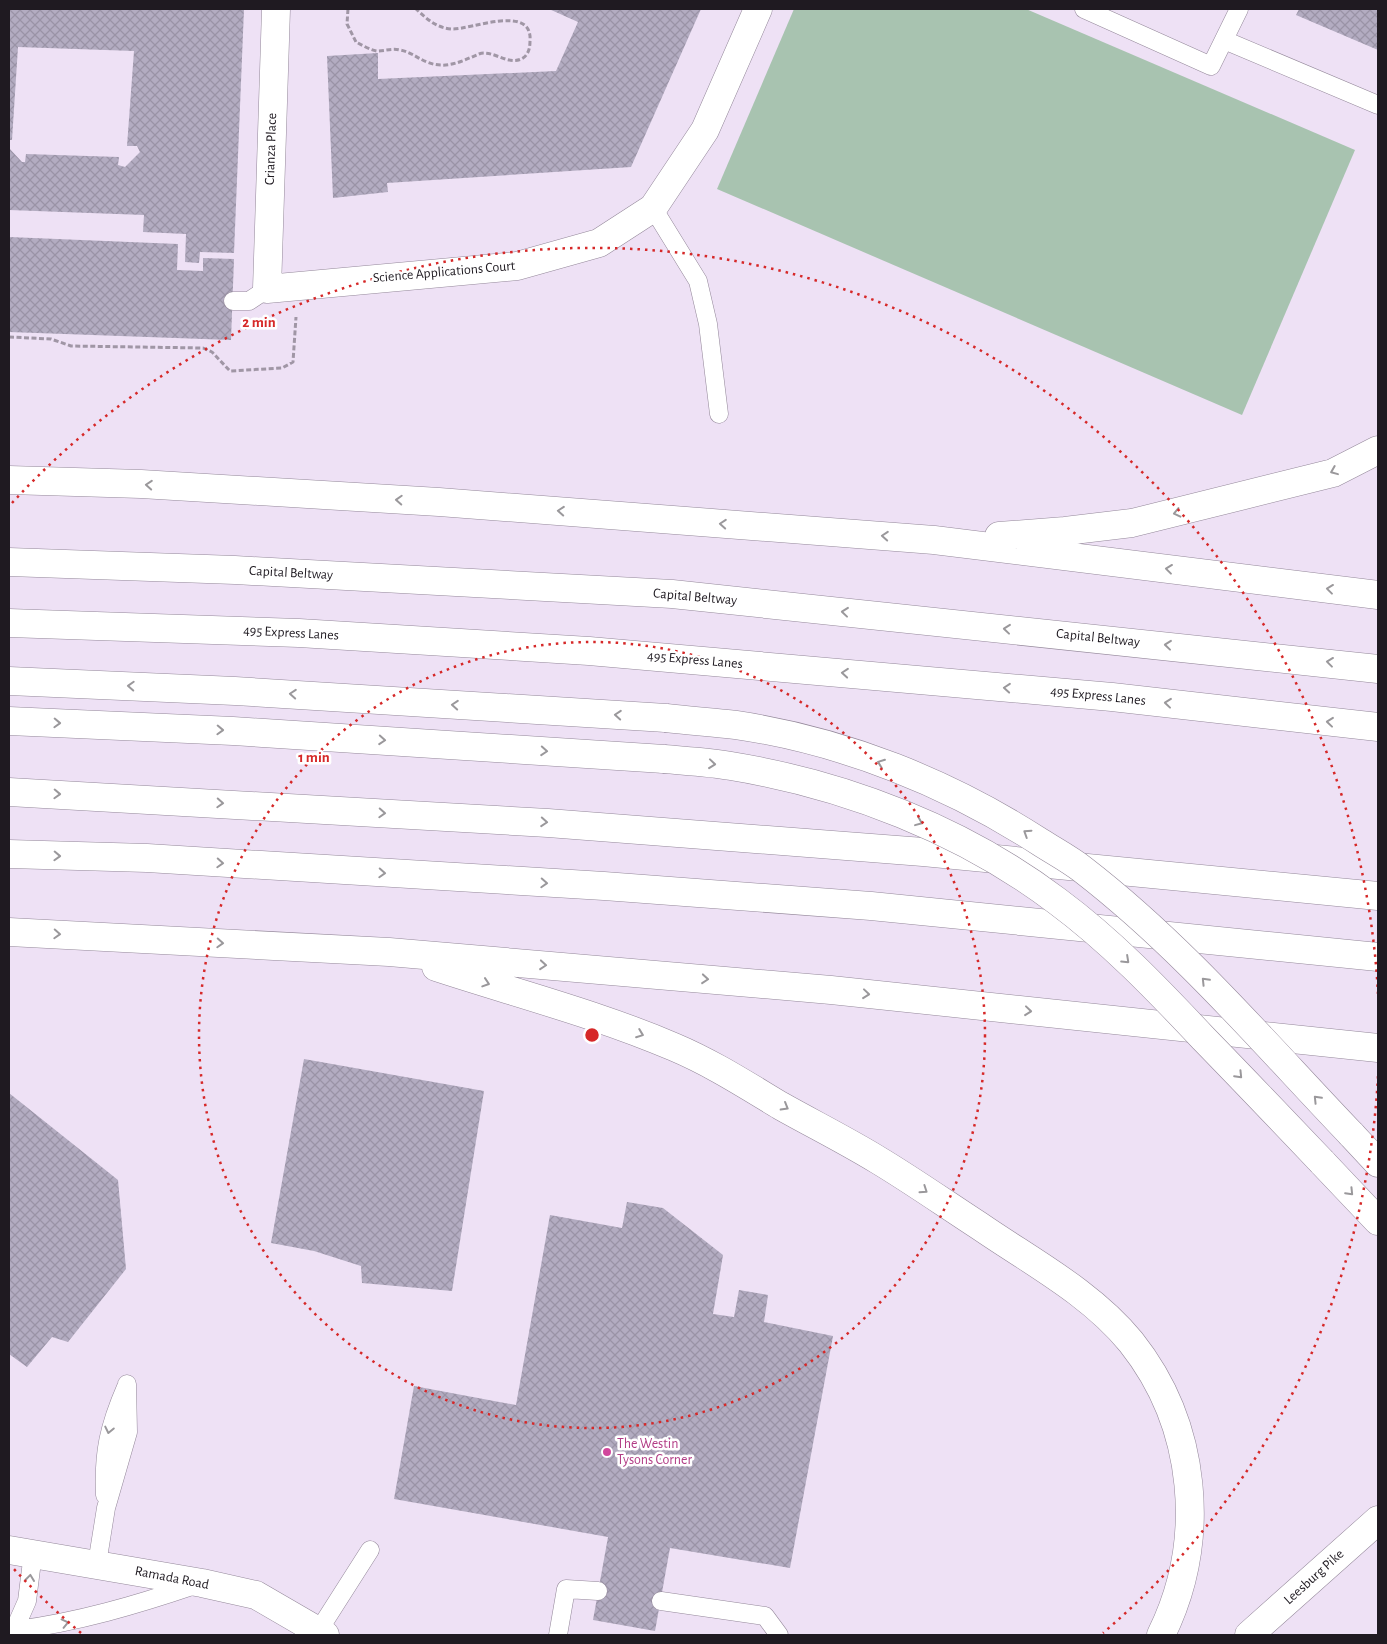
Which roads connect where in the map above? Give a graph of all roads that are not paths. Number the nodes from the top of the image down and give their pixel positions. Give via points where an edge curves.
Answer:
1 (276, 9) edge
2 (758, 9) edge
3 (1084, 9) edge
4 (1239, 9) edge
5 (1224, 40) junction
6 (1378, 105) edge
7 (653, 208) junction
8 (266, 289) junction
9 (233, 300) dead end
10 (719, 414) dead end
11 (1378, 450) edge
12 (9, 480) edge
13 (934, 540) junction
14 (9, 562) edge
15 (1378, 595) edge
16 (9, 623) edge
17 (1378, 669) edge
18 (9, 681) edge
19 (9, 721) edge
20 (1378, 727) edge
21 (9, 792) edge
22 (9, 854) edge
23 (1378, 896) edge
24 (9, 932) edge
25 (390, 952) junction
26 (1378, 957) edge
27 (1378, 1048) edge
28 (1378, 1163) edge
29 (1378, 1221) edge
30 (106, 1508) junction
31 (1378, 1520) edge
32 (370, 1550) dead end
33 (21, 1552) edge
34 (97, 1564) junction
35 (202, 1582) junction
36 (598, 1591) dead end
37 (660, 1601) dead end
38 (322, 1632) edge
39 (15, 1633) edge
40 (558, 1635) edge
41 (779, 1635) edge
42 (1161, 1635) edge
43 (1249, 1635) edge

1 - 8 main road, Crianza Place
2 - 7 main road, Science Applications Court via 705,130
3 - 5 lane via 1212,66
4 - 5 lane
5 - 6 lane
7 - 8 main road, Science Applications Court via 599,243 517,266
7 - 10 lane via 698,281 708,324
8 - 9 lane via 249,301
11 -> 13 main road via 1333,473 1132,523 1065,532
13 -> 12 main road via 439,502 141,484
15 -> 13 main road
17 -> 14 main road, Capital Beltway via 672,594 235,570
20 -> 16 main road, 495 Express Lanes via 1112,697 590,651 299,633
28 -> 18 main road, bridge via 1184,959 1137,914 1081,868 1013,824 945,788 877,761 810,741 737,726 666,718 235,691
19 -> 29 main road, bridge via 233,731 664,759 731,766 864,799 928,825 993,860 1056,901 1110,945
21 -> 23 main road via 548,823 923,852
22 -> 26 main road via 166,860 842,904
24 -> 25 main road
25 -> 27 main road via 831,990
25 -> 42 main road via 621,1027 674,1047 725,1072 879,1160 1076,1290 1107,1316 1146,1362 1166,1397 1188,1472 1191,1511 1187,1559
30 -> 30 lane via 128,1432 127,1384 111,1422 106,1445
30 - 34 lane
31 - 43 main road, Leesburg Pike
32 - 38 lane
33 - 34 main road, Ramada Road
39 -> 33 lane via 27,1601
34 - 35 main road, Ramada Road
35 - 38 main road, Ramada Road via 256,1595
39 -> 35 lane via 135,1605
36 - 40 lane via 566,1589
37 - 41 lane via 765,1616

